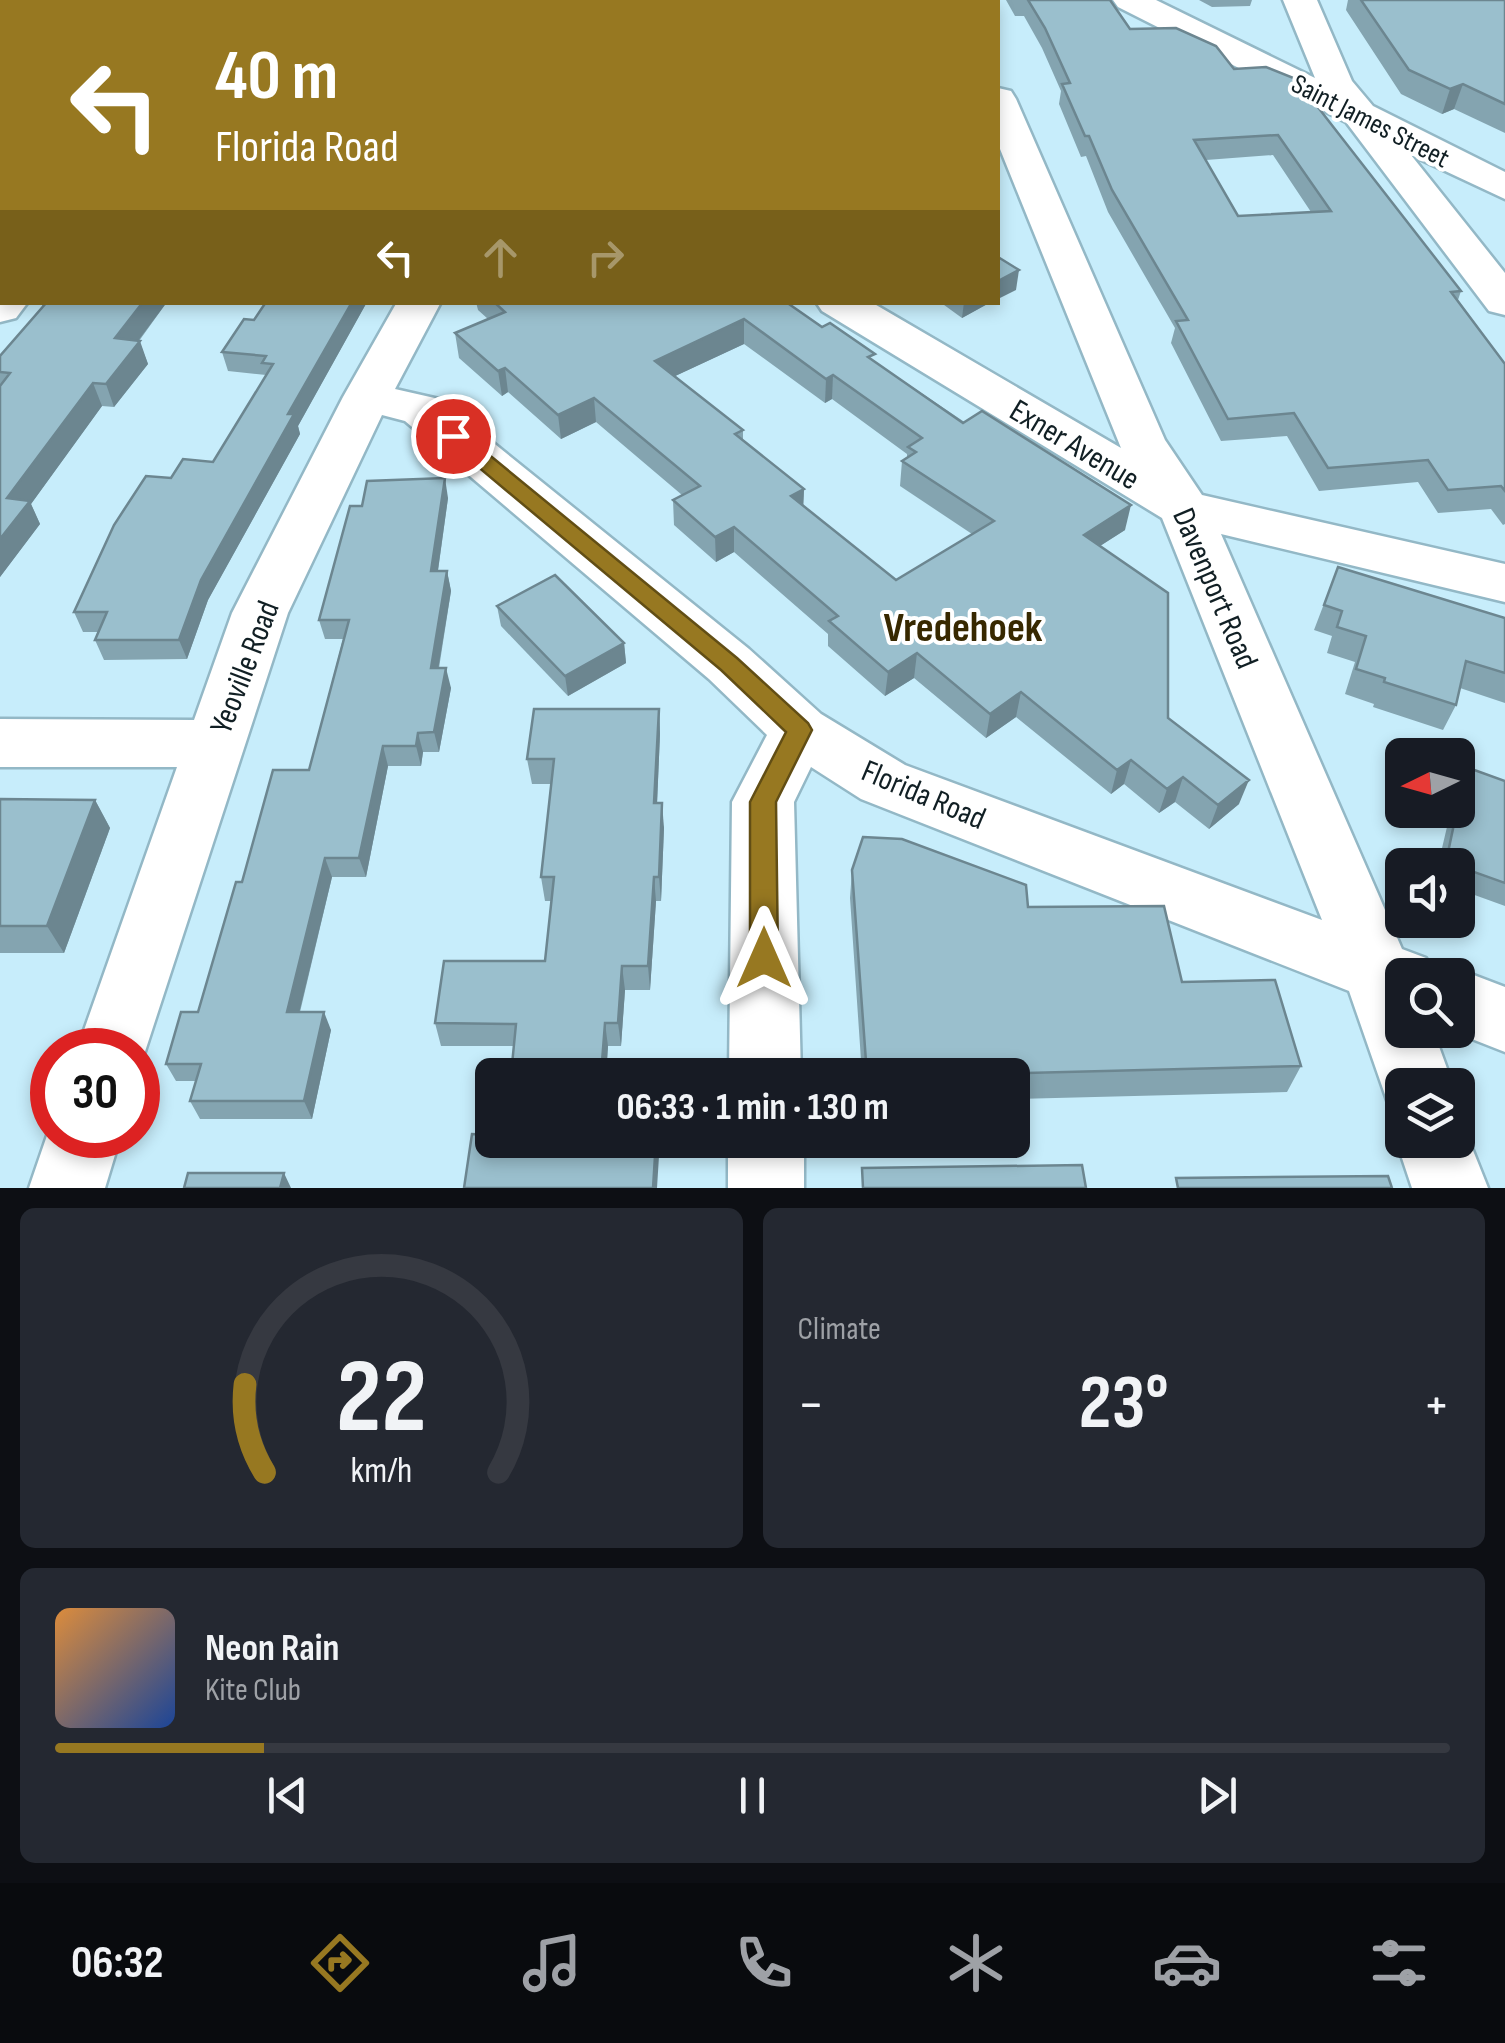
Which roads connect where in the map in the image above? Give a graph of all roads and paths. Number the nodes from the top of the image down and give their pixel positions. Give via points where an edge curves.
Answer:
1 (1130, 0) edge
2 (1300, 0) edge
3 (1361, 115) junction
4 (1002, 116) edge
5 (1505, 187) edge
6 (1505, 302) edge
7 (417, 305) edge
8 (843, 305) edge
9 (366, 397) junction
10 (1184, 508) junction
11 (1505, 583) edge
12 (800, 730) junction
13 (0, 742) edge
14 (215, 744) junction
15 (1385, 964) edge
16 (1385, 973) edge
17 (1475, 1008) edge
18 (1505, 1020) edge
19 (120, 1028) edge
20 (765, 1058) edge
21 (77, 1158) edge
22 (766, 1158) edge
23 (1440, 1158) edge
24 (67, 1188) edge
25 (766, 1188) edge
26 (1450, 1188) edge

1 - 3 street, Saint James Street
2 - 3 street via 1335,83
3 - 5 street, Saint James Street
3 - 6 street
4 - 10 street, Davenport Road via 1141,441
7 - 9 street, Yeoville Road
8 - 10 street, Exner Avenue
9 - 12 street, Florida Road via 422,410
9 - 14 street, Yeoville Road via 260,614
10 - 11 street, Exner Avenue
10 - 15 street, Davenport Road
12 - 16 street, Florida Road via 882,782
12 - 20 street via 763,802
13 - 14 street
14 - 19 street, Yeoville Road
17 - 18 street
21 - 24 street
22 - 25 street
23 - 26 street

